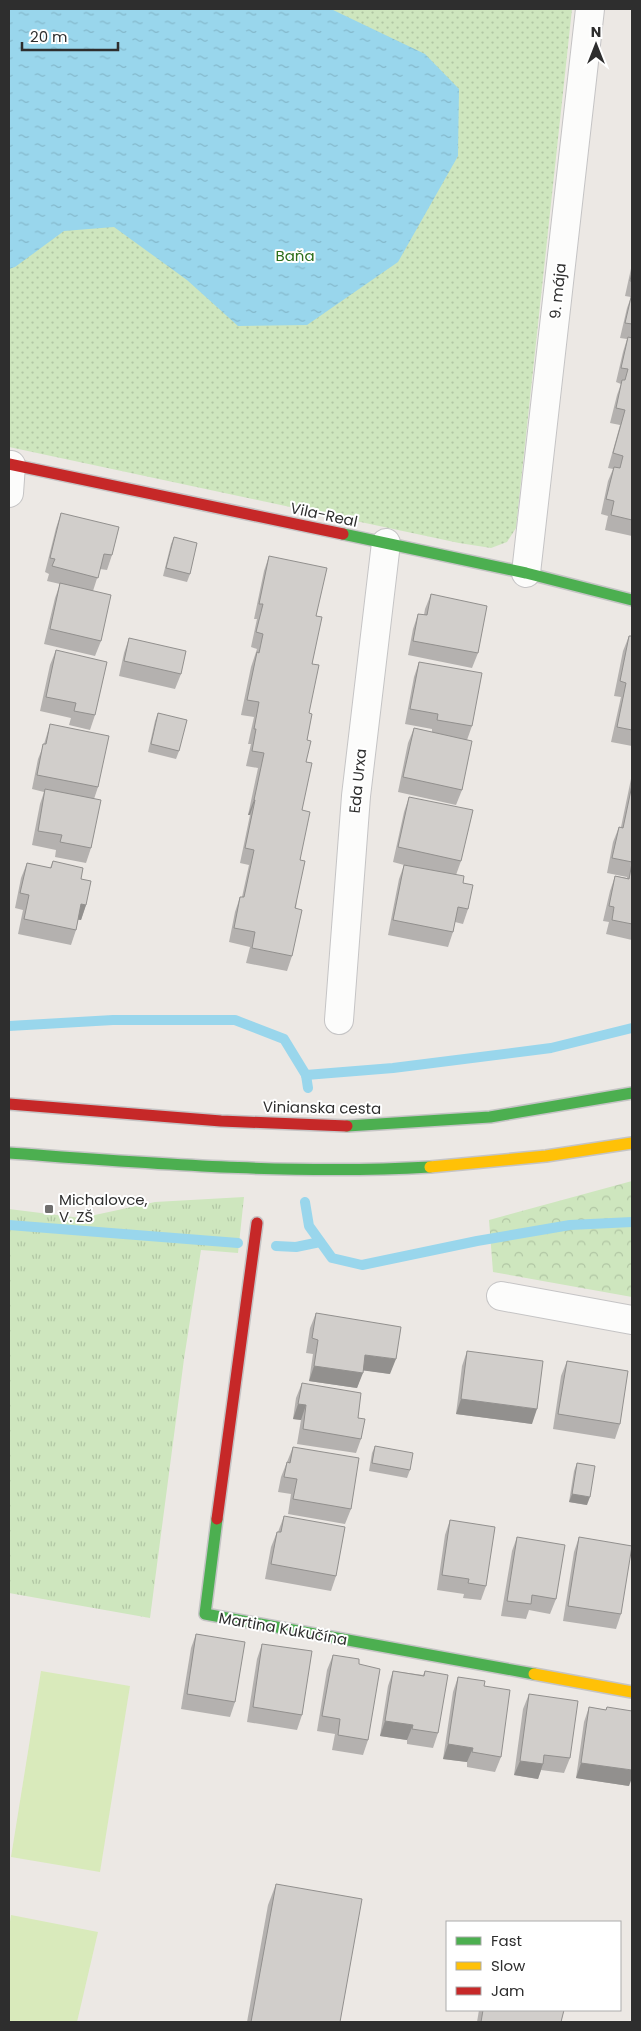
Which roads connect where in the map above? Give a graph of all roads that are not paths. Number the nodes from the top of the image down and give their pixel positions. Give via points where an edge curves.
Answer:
1 (590, 9) edge
2 (10, 465) edge
3 (9, 493) edge
4 (386, 543) junction
5 (526, 573) junction
6 (632, 600) edge
7 (339, 1020) dead end
8 (632, 1093) edge
9 (9, 1104) edge
10 (632, 1143) edge
11 (9, 1153) edge
12 (257, 1223) dead end
13 (501, 1296) dead end
14 (632, 1320) edge
15 (632, 1692) edge

1 - 5 street, 9. mája
2 - 3 street
2 - 4 street, Vila-Real
4 - 5 street, Vila-Real
4 - 7 street, Eda Urxa via 356,796
5 - 6 street, Vila-Real
8 - 9 street, Vinianska cesta via 490,1117 356,1126 221,1121
10 - 11 street via 484,1165 351,1170 217,1168
12 - 15 street, Martina Kukučína via 205,1614
13 - 14 street

